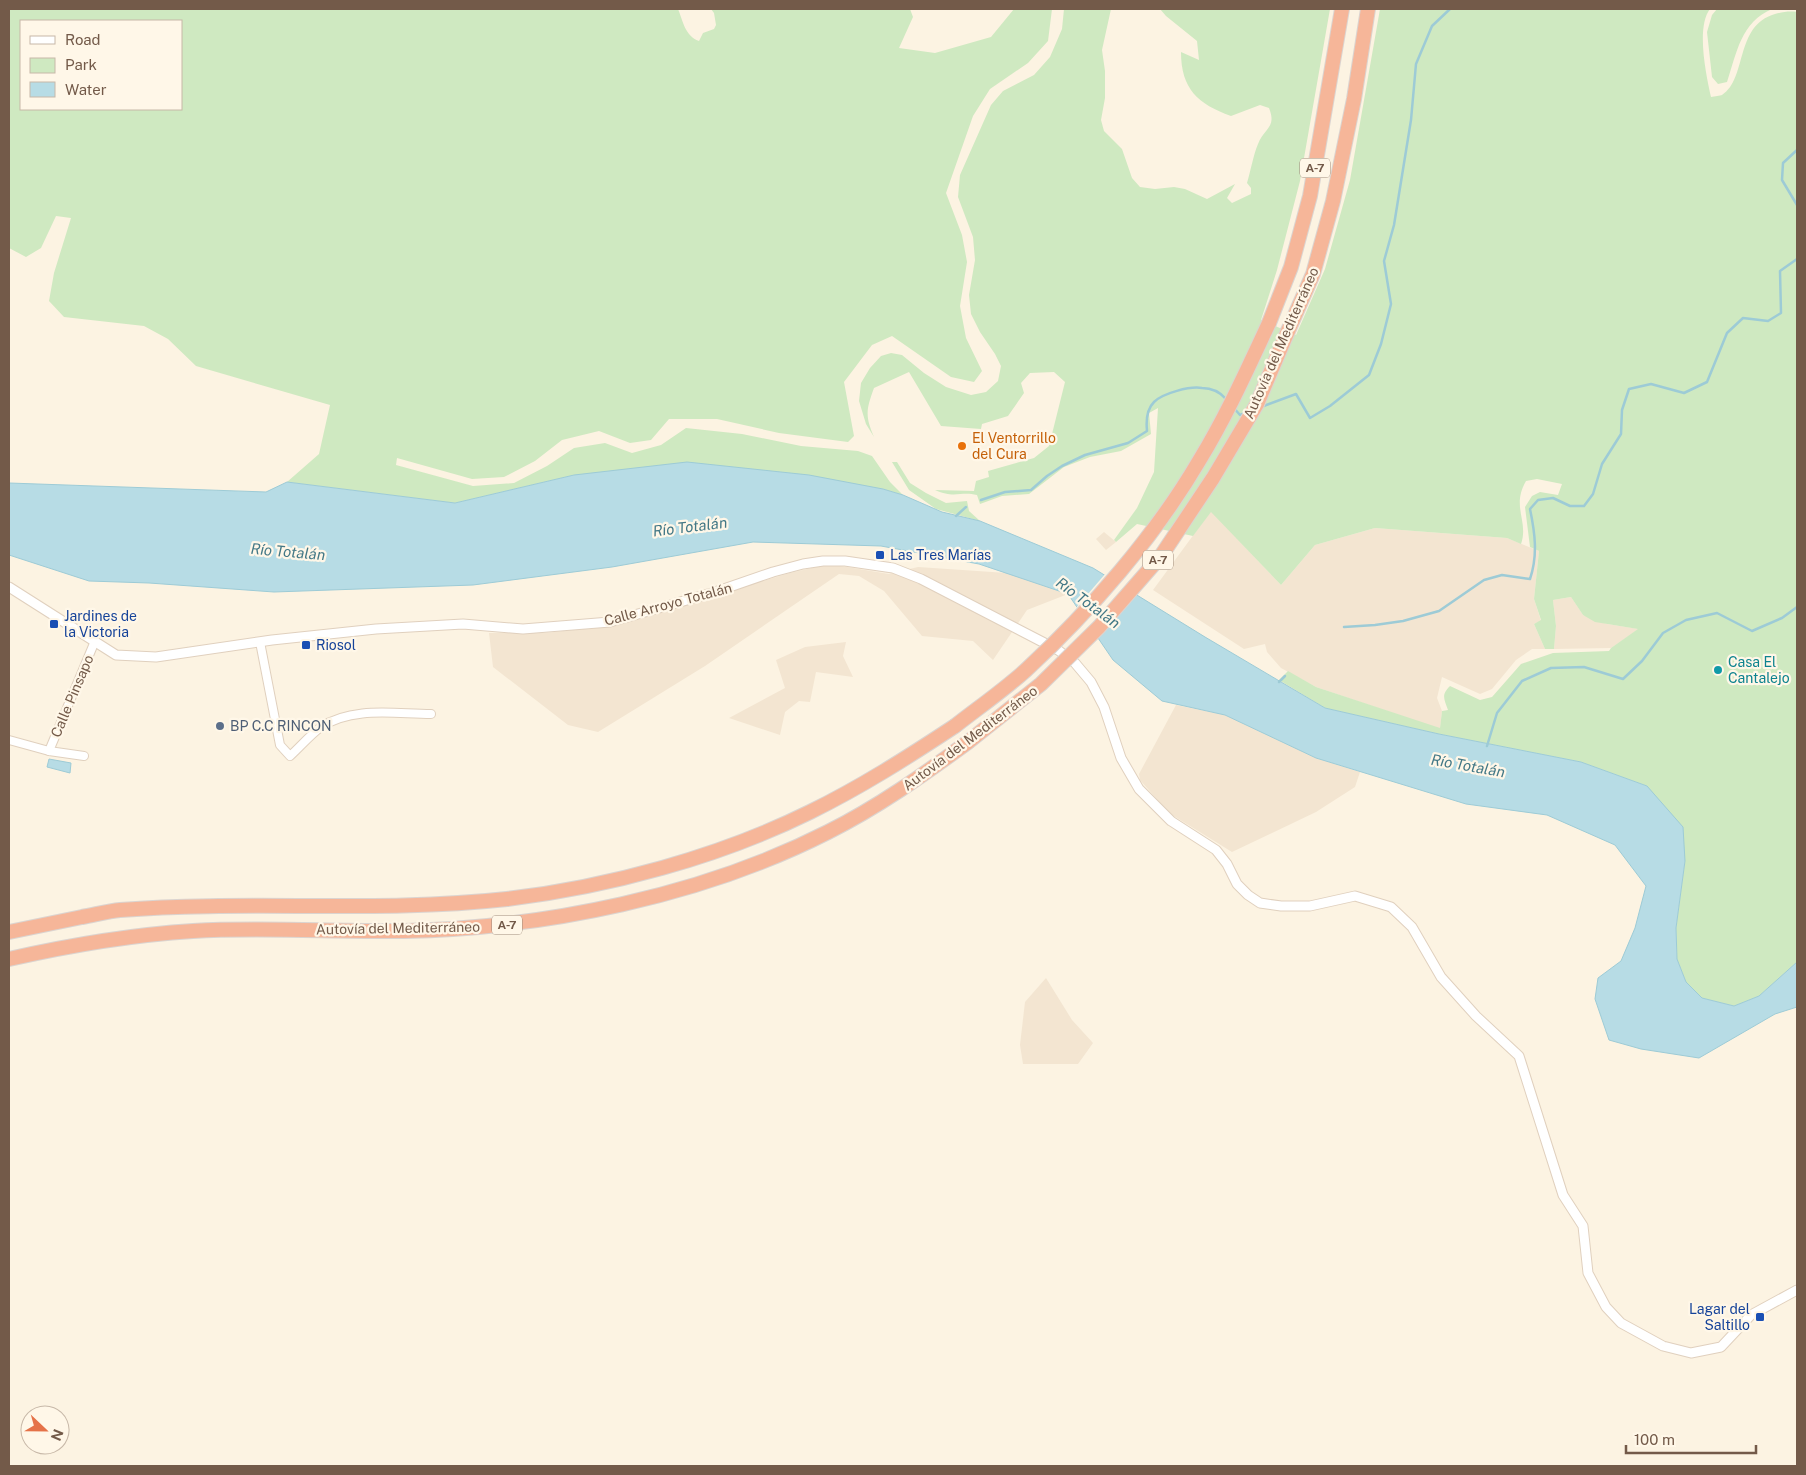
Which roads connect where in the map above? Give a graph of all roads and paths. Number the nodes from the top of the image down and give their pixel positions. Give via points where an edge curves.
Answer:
1 (1342, 9) edge
2 (1368, 9) edge
3 (9, 587) edge
4 (95, 641) junction
5 (260, 642) junction
6 (431, 714) dead end
7 (9, 740) edge
8 (49, 751) junction
9 (84, 756) dead end
10 (9, 932) edge
11 (9, 959) edge
12 (1797, 1290) edge

1 - 10 highway, Autovía del Mediterráneo / A-7, bridge via 1310,196 1291,267 1237,394 1198,463 1147,539 1084,613 1025,671 955,726 884,772 810,813 746,840 681,862 589,887 506,899 407,905 240,905 118,910
2 - 11 highway, Autovía del Mediterráneo / A-7, bridge via 1334,201 1313,274 1257,404 1213,478 1161,556 1099,627 1041,684 901,790 828,832 762,861 691,886 604,908 507,925 414,930 195,931 123,936
3 - 4 street, Calle Arroyo Totalán
4 - 5 street, Calle Arroyo Totalán via 116,655 156,657
4 - 8 street, Calle Pinsapo
5 - 6 street via 280,745 290,756 321,727 346,715
5 - 12 street, Calle Arroyo Totalán via 376,629 463,624 523,629 610,622 823,560 893,568 921,579 1058,650 1075,663 1091,682 1104,707 1122,758 1139,789 1171,822 1216,850 1237,884 1248,895 1260,903 1281,906 1310,906 1355,896 1391,907 1412,927 1441,977 1476,1016 1520,1056 1563,1195 1583,1226 1588,1273 1606,1307 1621,1322 1663,1346 1691,1353 1721,1347 1751,1315
7 - 8 street
8 - 9 street

